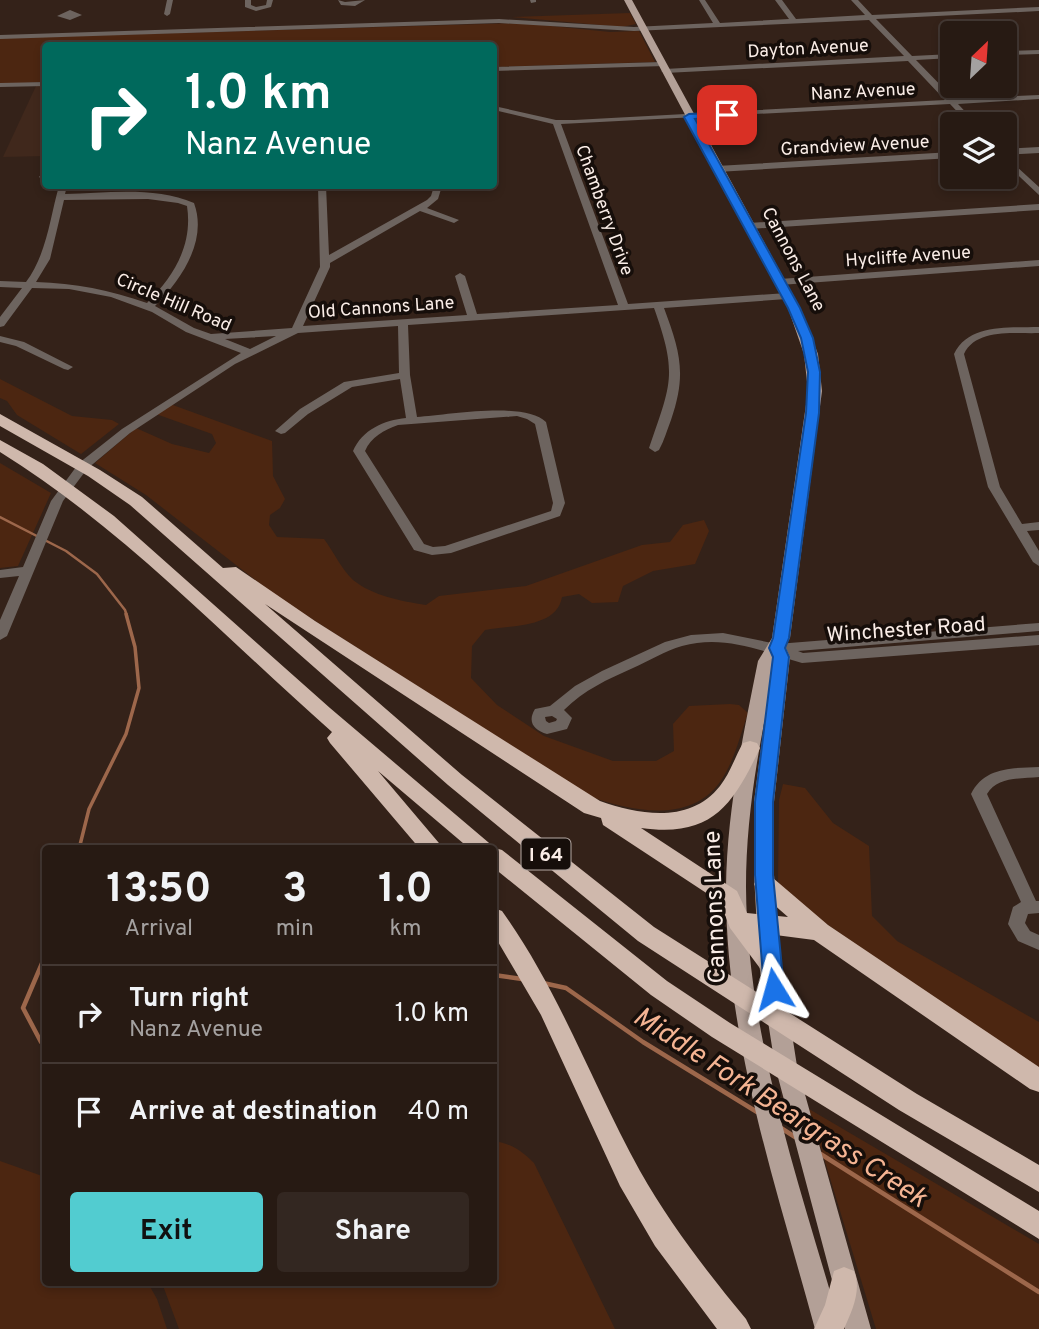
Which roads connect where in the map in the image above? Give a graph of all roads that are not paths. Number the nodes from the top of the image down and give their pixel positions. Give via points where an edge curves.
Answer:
1 (170, 0) edge
2 (248, 0) edge
3 (270, 0) edge
4 (341, 0) edge
5 (362, 0) edge
6 (628, 0) edge
7 (702, 0) edge
8 (778, 0) edge
9 (854, 0) edge
10 (948, 6) dead end
11 (1039, 9) edge
12 (956, 13) junction
13 (167, 14) dead end
14 (871, 17) junction
15 (794, 21) junction
16 (718, 25) junction
17 (643, 29) junction
18 (0, 37) edge
19 (1039, 51) edge
20 (1017, 52) edge
21 (940, 57) edge
22 (912, 58) junction
23 (663, 68) junction
24 (497, 69) edge
25 (42, 84) edge
26 (0, 85) edge
27 (1039, 97) edge
28 (952, 102) junction
29 (497, 109) edge
30 (962, 112) edge
31 (689, 117) junction
32 (556, 122) junction
33 (1039, 150) edge
34 (1017, 153) edge
35 (940, 156) edge
36 (1017, 168) edge
37 (717, 169) junction
38 (61, 189) edge
39 (322, 189) edge
40 (437, 189) edge
41 (1039, 192) edge
42 (1039, 207) edge
43 (419, 208) junction
44 (454, 219) dead end
45 (749, 226) junction
46 (326, 261) junction
47 (1039, 263) edge
48 (460, 276) dead end
49 (780, 282) junction
50 (30, 283) junction
51 (0, 284) edge
52 (787, 296) junction
53 (658, 306) junction
54 (149, 307) junction
55 (624, 308) junction
56 (473, 318) junction
57 (403, 323) junction
58 (0, 324) edge
59 (295, 330) junction
60 (1039, 330) edge
61 (211, 338) junction
62 (0, 339) edge
63 (249, 352) junction
64 (68, 367) dead end
65 (404, 375) junction
66 (0, 419) edge
67 (412, 421) junction
68 (281, 431) dead end
69 (0, 445) edge
70 (655, 448) dead end
71 (1039, 526) edge
72 (167, 527) junction
73 (1018, 528) junction
74 (1039, 562) edge
75 (26, 571) junction
76 (0, 574) edge
77 (1039, 627) edge
78 (0, 636) edge
79 (968, 639) junction
80 (1039, 640) edge
81 (777, 648) junction
82 (272, 668) junction
83 (555, 710) dead end
84 (756, 747) junction
85 (1039, 772) edge
86 (592, 807) junction
87 (430, 845) edge
88 (480, 845) edge
89 (497, 858) edge
90 (765, 884) junction
91 (1035, 907) edge
92 (497, 921) edge
93 (738, 921) junction
94 (768, 926) junction
95 (820, 932) junction
96 (1039, 943) edge
97 (770, 964) junction
98 (1039, 1081) edge
99 (1039, 1179) edge
100 (1039, 1226) edge
101 (844, 1281) junction
102 (736, 1329) edge
103 (828, 1329) edge
104 (858, 1329) edge

1 - 13 street
2 - 3 street via 247,6 256,9 269,6
4 - 5 street via 350,5
6 - 17 main road, Cannons Lane
7 - 16 street
8 - 15 street
9 - 14 street
10 - 12 street
11 - 12 street
12 - 14 street
14 - 15 street
14 - 22 street
15 - 16 street
16 - 17 street
17 - 18 street via 511,21
17 - 23 main road, Cannons Lane
19 - 20 street
21 - 22 street, Dayton Avenue
22 - 23 street, Dayton Avenue
22 - 28 street
23 - 24 street, Dayton Avenue
23 - 31 main road, Cannons Lane
25 - 26 street
27 - 28 street, Nanz Avenue
28 - 30 street
28 - 31 street, Nanz Avenue
29 - 32 street, Nanz Avenue
31 - 32 street, Nanz Avenue
31 - 37 main road, Cannons Lane
32 - 55 street, Chamberry Drive
33 - 34 street
35 - 37 street, Grandview Avenue
36 - 41 street
37 - 45 main road, Cannons Lane
38 - 50 street via 45,260
38 - 54 street via 166,197 191,205 186,257 170,287
39 - 46 street
40 - 43 street via 435,197
42 - 45 street
43 - 44 street
43 - 46 street
45 - 49 main road, Cannons Lane
46 - 59 street
47 - 49 street, Hycliffe Avenue
48 - 56 street
49 - 52 main road, Cannons Lane
50 - 51 street, Circle Hill Road
50 - 54 street, Circle Hill Road via 96,290
50 - 58 street
52 - 53 street, Old Cannons Lane
52 - 81 main road, Cannons Lane via 807,338 815,391
53 - 55 street, Old Cannons Lane
53 - 70 street via 673,346 676,371 673,397
54 - 61 street, Circle Hill Road
55 - 56 street, Old Cannons Lane
56 - 57 street, Old Cannons Lane
57 - 59 street, Old Cannons Lane
57 - 65 street
59 - 61 street
59 - 63 street, Old Cannons Lane
60 - 73 street via 986,334 965,342 959,354 990,475
61 - 63 street, Circle Hill Road
62 - 64 street
63 - 75 street, Old Cannons Lane via 126,431 89,461 66,486
65 - 67 street
65 - 68 street via 352,382
66 - 72 highway, I 64 via 85,468
67 - 67 street via 517,413 531,416 542,426 559,510 551,517 465,545 440,551 419,547 359,451 382,427
69 - 82 highway via 142,547
71 - 73 street
72 - 86 highway via 308,625
72 - 99 highway, I 64 via 444,771 646,934 908,1102
73 - 74 street
75 - 76 street
75 - 78 street, Old Cannons Lane
77 - 79 street, Winchester Road
79 - 80 street, Winchester Road
79 - 81 street, Winchester Road via 802,657
81 - 83 street, Winchester Road via 729,639 676,643 573,692
81 - 84 main road, Cannons Lane via 781,657
82 - 87 highway
82 - 88 highway
84 - 86 highway via 727,793 705,811 684,820 629,819
84 - 90 main road, Cannons Lane via 764,802
84 - 93 main road, Cannons Lane via 739,825
85 - 91 street via 995,778 981,788 980,800
86 - 93 highway via 729,897
89 - 100 highway, I 64 via 669,995
90 - 94 main road, Cannons Lane
90 - 95 highway
91 - 96 street via 1019,912 1016,924 1024,936
92 - 102 highway via 560,1030 639,1196 698,1283
93 - 94 highway
93 - 97 highway
93 - 103 main road, Cannons Lane via 755,1059
94 - 95 highway
94 - 97 main road, Cannons Lane
95 - 98 highway
97 - 101 main road, Cannons Lane via 786,1066
101 - 103 highway
101 - 104 main road, Cannons Lane

